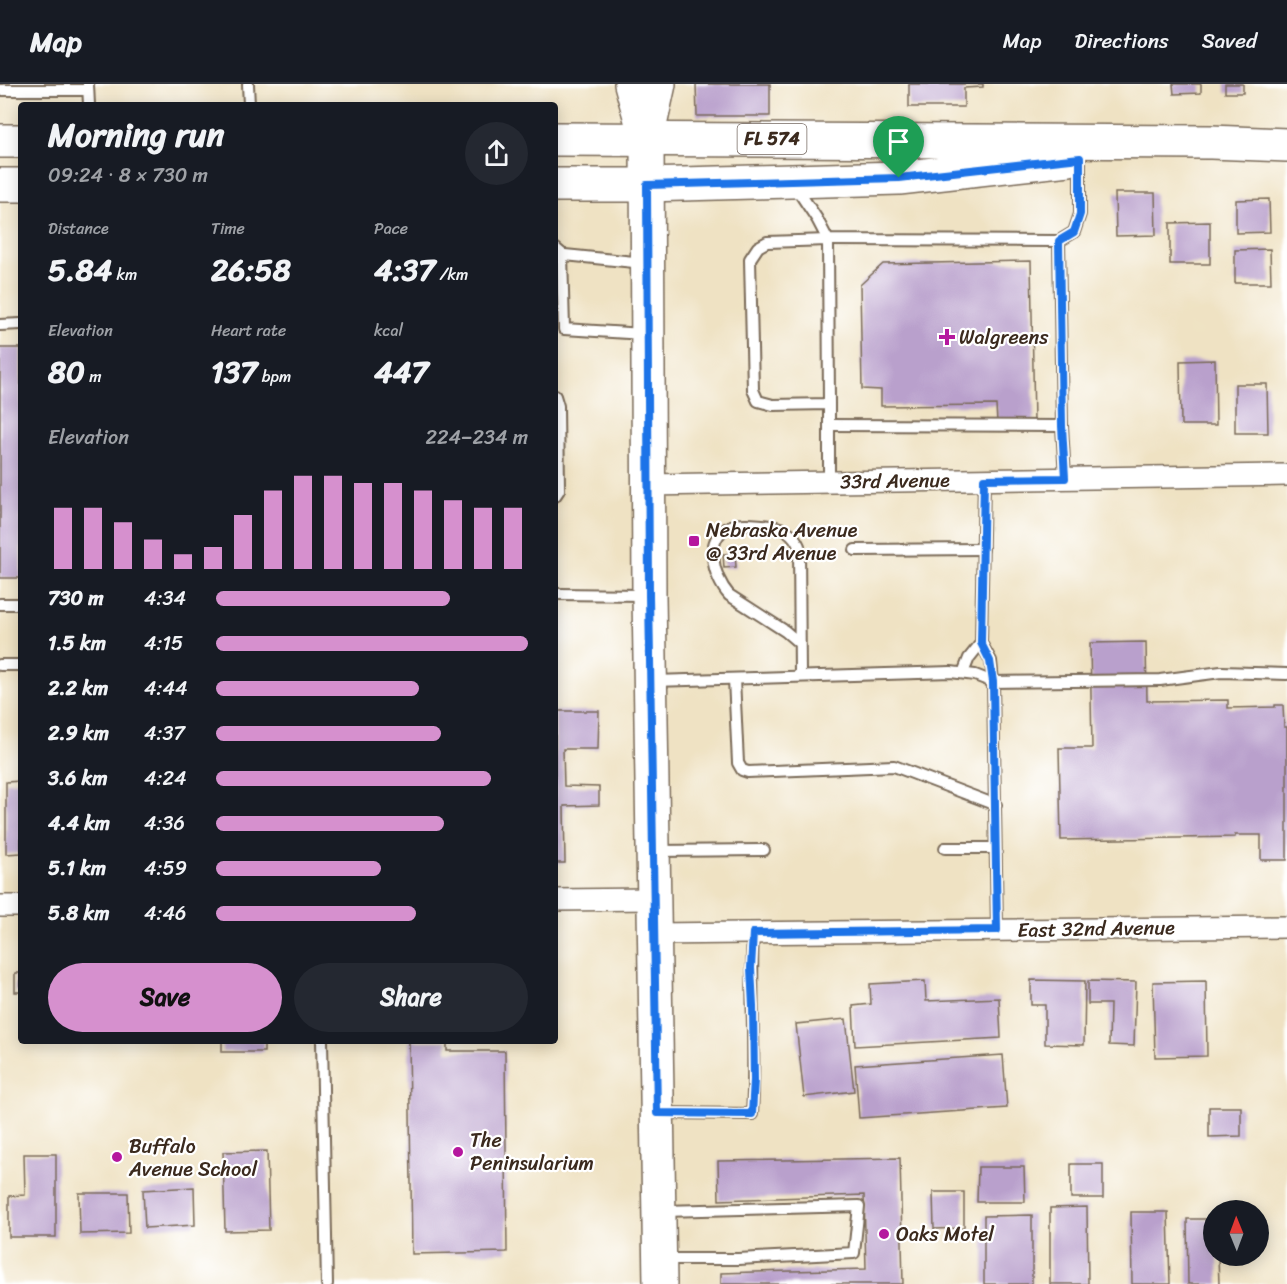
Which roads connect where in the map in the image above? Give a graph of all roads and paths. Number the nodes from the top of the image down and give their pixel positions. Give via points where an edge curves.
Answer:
1 (248, 84) edge
2 (632, 84) edge
3 (659, 84) edge
4 (34, 87) edge
5 (62, 87) edge
6 (88, 87) edge
7 (2, 88) edge
8 (89, 102) edge
9 (249, 102) edge
10 (558, 139) edge
11 (647, 139) junction
12 (0, 141) edge
13 (18, 141) edge
14 (1211, 142) junction
15 (1287, 145) edge
16 (1080, 158) junction
17 (792, 182) junction
18 (0, 185) edge
19 (18, 185) edge
20 (558, 185) edge
21 (647, 185) junction
22 (828, 240) junction
23 (1059, 241) junction
24 (558, 252) edge
25 (648, 263) junction
26 (559, 277) edge
27 (18, 324) edge
28 (0, 325) edge
29 (647, 334) junction
30 (829, 404) junction
31 (558, 406) edge
32 (829, 425) junction
33 (1062, 426) junction
34 (1287, 474) edge
35 (1065, 478) junction
36 (984, 479) junction
37 (829, 482) junction
38 (648, 485) junction
39 (558, 492) edge
40 (983, 549) junction
41 (855, 550) dead end
42 (558, 594) edge
43 (649, 595) junction
44 (0, 604) edge
45 (18, 604) edge
46 (799, 643) junction
47 (981, 643) junction
48 (0, 665) edge
49 (18, 665) edge
50 (963, 673) junction
51 (1287, 674) edge
52 (800, 676) junction
53 (734, 679) junction
54 (650, 681) junction
55 (993, 682) junction
56 (996, 805) junction
57 (945, 848) dead end
58 (995, 848) junction
59 (764, 850) dead end
60 (652, 851) junction
61 (653, 898) junction
62 (558, 900) edge
63 (0, 906) edge
64 (18, 906) edge
65 (1287, 927) edge
66 (997, 930) junction
67 (753, 933) junction
68 (653, 934) junction
69 (322, 1044) edge
70 (657, 1113) junction
71 (659, 1211) junction
72 (660, 1271) edge
73 (327, 1284) edge

1 - 9 lane
2 - 11 main road
3 - 11 main road
4 - 5 lane
4 - 7 lane
5 - 6 lane
6 - 8 lane
10 - 11 main road, FL 574
11 - 14 main road, FL 574
11 - 21 main road
12 - 13 main road
14 - 15 main road, FL 574
14 - 16 main road, FL 574
16 - 17 main road, FL 574 via 899,178
16 - 23 lane via 1080,214 1074,232
17 - 21 main road, FL 574
17 - 22 lane
18 - 19 main road
20 - 21 main road, FL 574
21 - 25 main road
22 - 23 lane
22 - 30 lane
22 - 30 lane via 767,242 750,259 753,390 758,401 773,405
23 - 33 lane
24 - 25 lane
25 - 29 main road
26 - 29 lane via 564,329
27 - 28 lane
29 - 38 main road
30 - 32 lane
31 - 39 lane
32 - 33 lane
32 - 37 lane
33 - 35 lane
34 - 35 street, 33rd Avenue
35 - 36 street, 33rd Avenue
36 - 37 street, 33rd Avenue
36 - 40 lane
37 - 38 street, 33rd Avenue
38 - 43 main road
40 - 41 lane
40 - 47 lane
42 - 43 lane
43 - 54 main road
44 - 45 lane
46 - 46 lane via 799,546 795,538 782,528 732,525 714,544 719,582 729,595
46 - 52 lane
47 - 50 lane
47 - 55 lane via 990,661
48 - 49 lane
50 - 52 lane
50 - 55 lane
51 - 55 lane via 1221,672 1160,680
52 - 53 lane
53 - 54 lane
53 - 56 lane via 738,763 742,770 894,766
54 - 60 main road
55 - 56 lane
56 - 58 lane
57 - 58 lane
58 - 66 lane
59 - 60 lane
60 - 61 main road
61 - 62 street
61 - 68 main road
63 - 64 street
65 - 66 street, East 32nd Avenue
66 - 67 street, East 32nd Avenue
67 - 68 street, East 32nd Avenue
67 - 70 lane via 752,1114
68 - 70 main road
69 - 73 lane
70 - 71 main road
71 - 72 main road
71 - 72 lane via 859,1206 854,1253 738,1259

